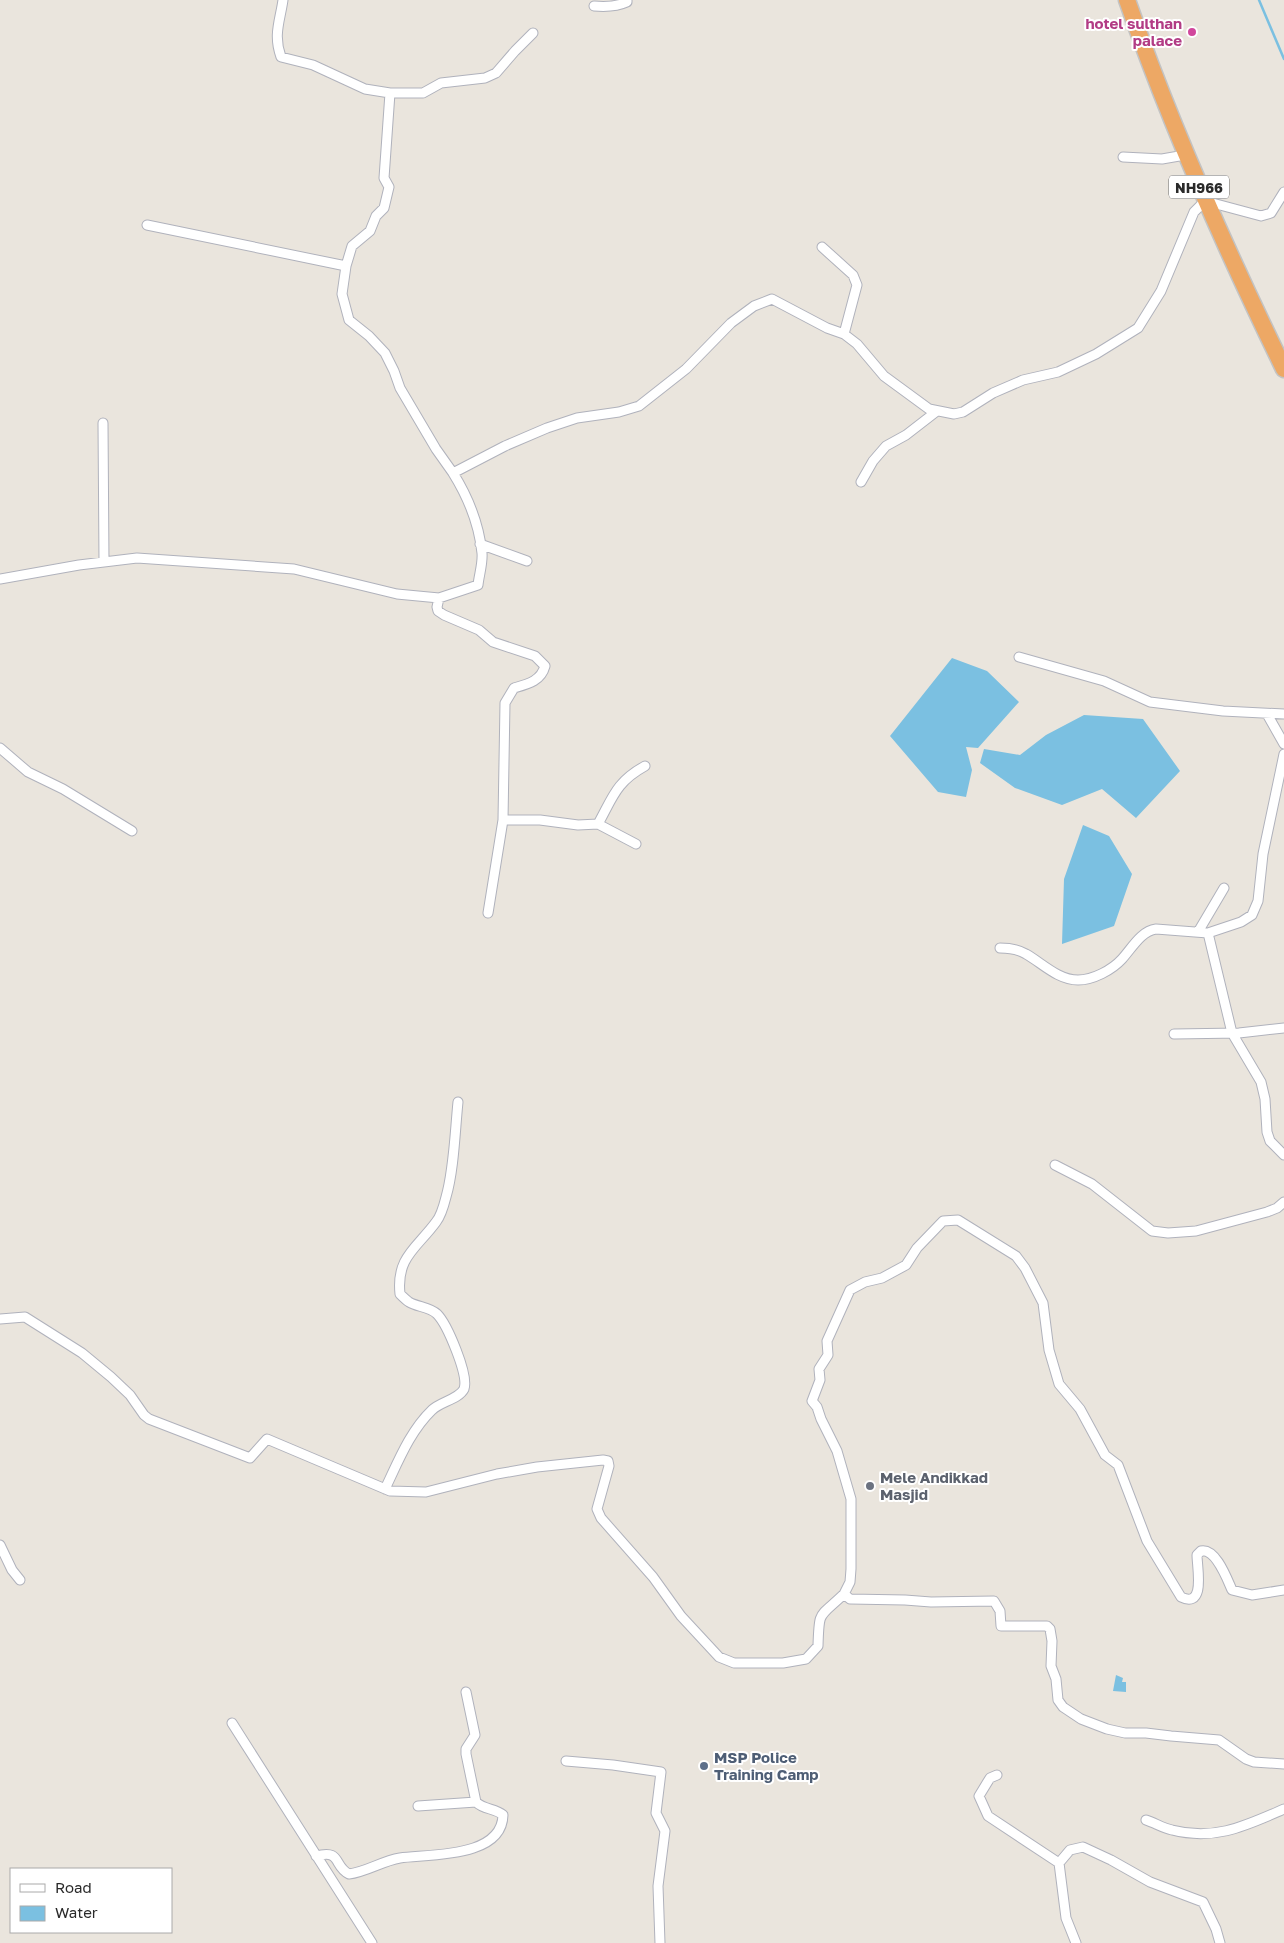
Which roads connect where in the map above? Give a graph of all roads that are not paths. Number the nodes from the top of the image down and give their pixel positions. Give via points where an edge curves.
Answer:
1 (283, 0) edge
2 (627, 0) edge
3 (1127, 0) edge
4 (594, 6) dead end
5 (532, 33) dead end
6 (390, 93) junction
7 (1185, 155) junction
8 (1123, 157) dead end
9 (1284, 192) edge
10 (1205, 201) junction
11 (147, 225) dead end
12 (822, 247) dead end
13 (346, 266) junction
14 (844, 334) junction
15 (1282, 362) edge
16 (937, 411) junction
17 (103, 423) dead end
18 (453, 473) junction
19 (861, 482) dead end
20 (480, 544) junction
21 (526, 561) dead end
22 (104, 562) junction
23 (0, 579) edge
24 (439, 598) junction
25 (1019, 656) dead end
26 (1268, 714) junction
27 (1284, 714) edge
28 (1284, 744) edge
29 (0, 748) edge
30 (1284, 754) edge
31 (645, 766) dead end
32 (504, 820) junction
33 (598, 824) junction
34 (132, 831) dead end
35 (636, 844) dead end
36 (1224, 888) dead end
37 (488, 913) dead end
38 (1198, 932) junction
39 (1208, 933) junction
40 (1000, 948) dead end
41 (1284, 1028) edge
42 (1232, 1033) junction
43 (1174, 1034) dead end
44 (458, 1102) dead end
45 (1284, 1155) edge
46 (1056, 1165) dead end
47 (1284, 1202) edge
48 (0, 1319) edge
49 (385, 1489) junction
50 (0, 1545) edge
51 (20, 1580) dead end
52 (1284, 1590) edge
53 (844, 1594) junction
54 (466, 1692) dead end
55 (232, 1723) dead end
56 (566, 1761) dead end
57 (1284, 1764) edge
58 (997, 1775) dead end
59 (476, 1802) junction
60 (418, 1806) dead end
61 (1284, 1809) edge
62 (1146, 1820) dead end
63 (316, 1856) junction
64 (1059, 1863) junction
65 (372, 1943) edge
66 (660, 1943) edge
67 (1076, 1943) edge
68 (1220, 1943) edge

1 - 6 street via 277,39 281,57 313,65 365,89
2 - 4 street via 620,5
3 - 7 highway, NH966
5 - 6 street via 496,73 485,78 441,83 423,93
6 - 13 street via 384,178 389,187 384,208 376,216 370,231 352,246
7 - 8 street via 1162,159
7 - 10 highway, NH966
9 - 10 street via 1271,214 1261,216
10 - 15 highway, NH966
10 - 16 street via 1194,212 1161,291 1138,328 1096,354 1058,372 1023,380 993,393 963,412
11 - 13 street
12 - 14 street via 854,276 856,285
13 - 18 street via 342,294 348,320 385,353 400,388
14 - 16 street via 857,344 884,376 929,410
14 - 18 street via 772,299 754,306 731,323 686,369 639,406 577,418 547,428
16 - 19 street via 886,446
17 - 22 street
18 - 20 street via 472,510
20 - 21 street
20 - 24 street via 482,555 478,584
22 - 23 street
22 - 24 street via 136,558 294,569 397,594
24 - 32 street via 438,611 444,616 479,630 493,642 535,656 545,666 543,674 534,681 514,688 506,703
25 - 26 street via 1104,681 1150,702
26 - 27 street
26 - 28 street
29 - 34 street via 28,772
30 - 39 street via 1263,854 1258,901 1252,915
31 - 33 street via 629,774 620,784
32 - 33 street
32 - 37 street
33 - 35 street
36 - 38 street
38 - 39 street
38 - 40 street via 1148,930 1121,961 1100,975 1077,980 1055,973 1025,953
39 - 42 street
41 - 42 street
42 - 43 street
42 - 45 street via 1261,1082 1267,1132 1270,1141
44 - 49 street via 447,1196 438,1221 415,1246 400,1270 399,1286 400,1294 409,1302 437,1314 456,1348 465,1376 464,1389 433,1409 416,1430
46 - 47 street via 1092,1184 1152,1232 1196,1231 1267,1212
48 - 49 street via 25,1317 74,1348 111,1377 150,1419 250,1458 267,1439
49 - 53 street via 426,1492 536,1467 608,1461 597,1509 601,1518 653,1577 681,1616 719,1657 734,1663 783,1663 806,1659 818,1646 819,1620 823,1612
50 - 51 street
52 - 53 street via 1252,1595 1232,1590 1219,1563 1209,1551 1201,1550 1197,1555 1198,1593 1193,1598 1181,1597 1147,1540 1118,1465 1106,1454 1080,1409 1059,1384 1049,1350 1042,1303 1025,1268 1016,1256 958,1220 943,1221 917,1248 906,1265 850,1290 827,1341 828,1355 819,1369 820,1380 812,1401 837,1451 851,1500 852,1569
53 - 57 street via 850,1599 994,1601 1000,1611 1001,1626 1046,1626 1050,1629 1051,1666 1058,1700 1062,1707 1081,1719 1125,1732 1219,1740 1254,1762
54 - 59 street via 474,1735 466,1754
55 - 63 street
56 - 66 street via 661,1772 656,1813 665,1831 658,1886
58 - 64 street via 990,1778 979,1796 988,1816
59 - 60 street
59 - 63 street via 481,1808 500,1812 503,1815 502,1825 488,1842 462,1851 399,1858 348,1874 332,1854
61 - 62 street via 1215,1834 1170,1830
63 - 65 street
64 - 67 street via 1066,1918
64 - 68 street via 1070,1850 1083,1847 1150,1882 1203,1902

